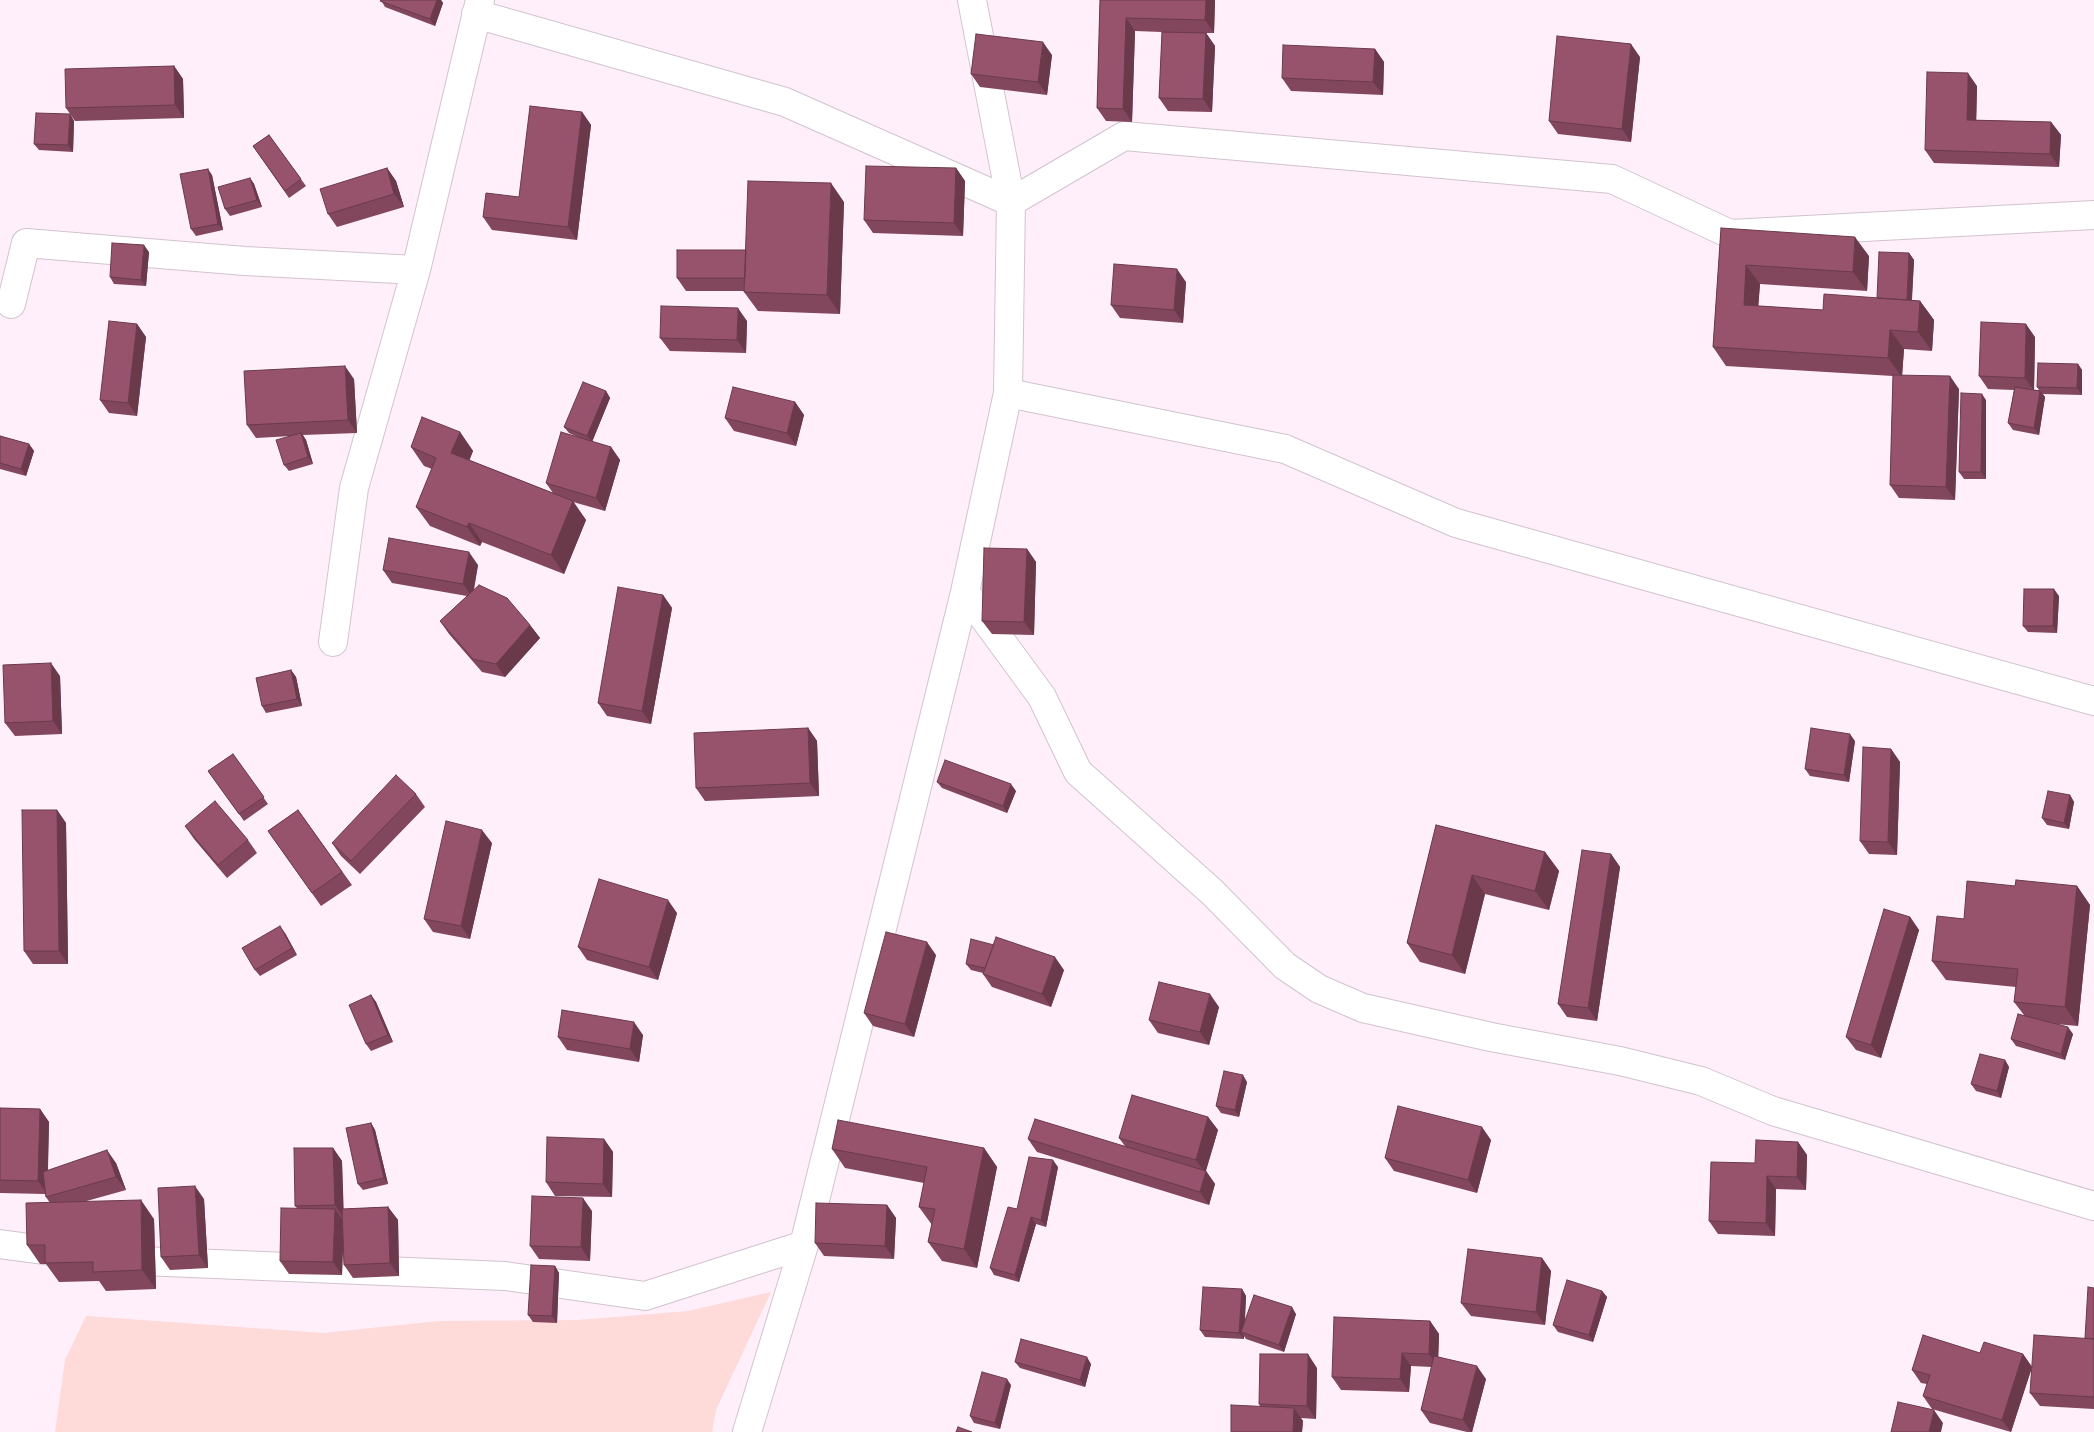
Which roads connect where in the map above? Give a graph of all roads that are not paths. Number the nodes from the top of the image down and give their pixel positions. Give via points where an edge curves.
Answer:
1 (972, 0) edge
2 (478, 7) edge
3 (1011, 202) junction
4 (2094, 215) edge
5 (416, 270) junction
6 (11, 304) dead end
7 (1008, 393) junction
8 (965, 592) junction
9 (332, 642) dead end
10 (2094, 701) edge
11 (2094, 1206) edge
12 (0, 1244) edge
13 (804, 1245) junction
14 (747, 1432) edge

1 - 3 street
2 - 3 street via 785,102
2 - 5 street
3 - 4 street via 1124,136 1612,179 1730,234
3 - 7 street
5 - 6 street via 245,261 26,243
5 - 9 street via 354,488
7 - 8 street
7 - 10 street via 1285,449 1456,523
8 - 11 street via 1042,697 1078,772 1212,892 1285,966 1319,989 1364,1008 1701,1081 1774,1111
8 - 13 street
12 - 13 street via 110,1259 505,1276 645,1296
13 - 14 street

